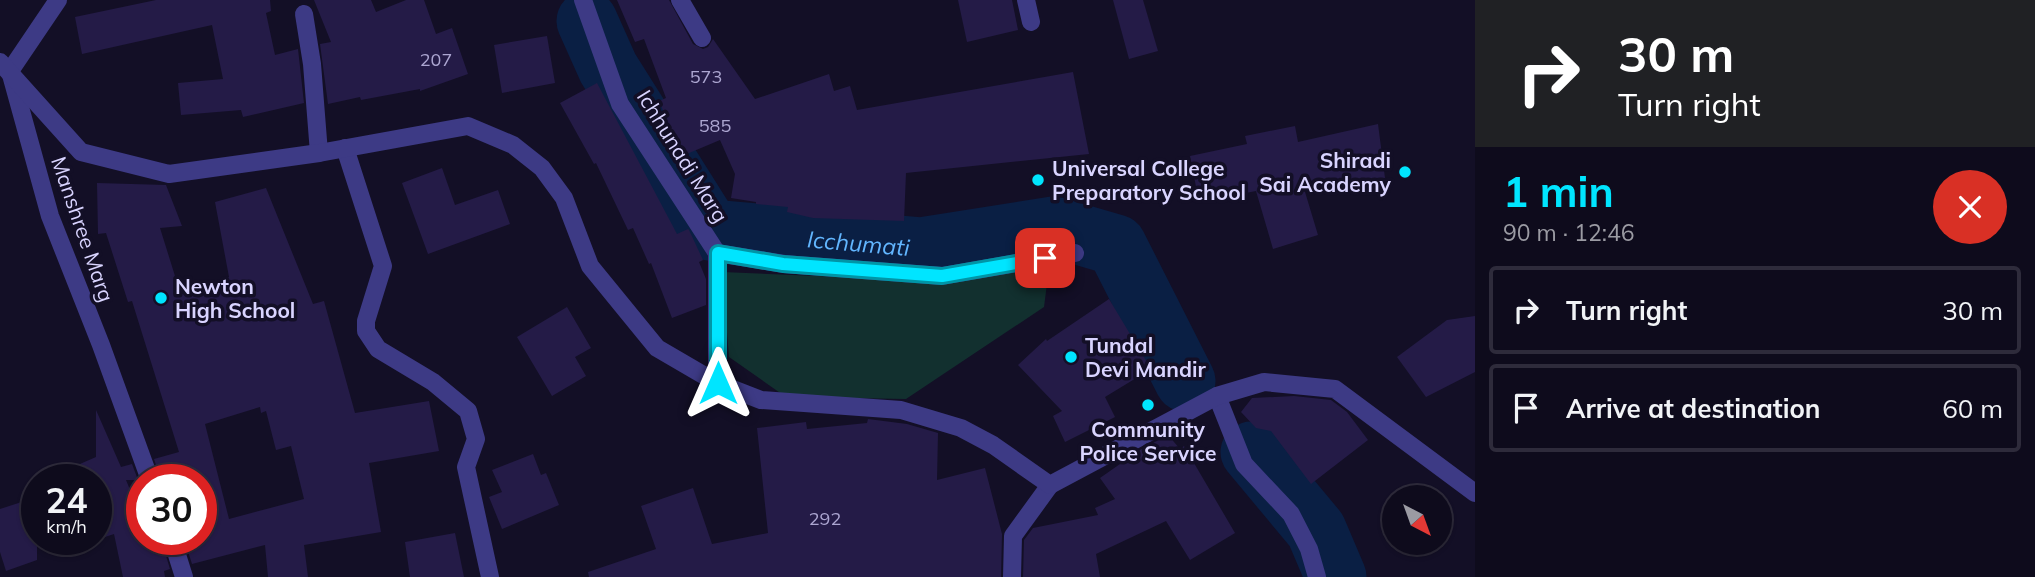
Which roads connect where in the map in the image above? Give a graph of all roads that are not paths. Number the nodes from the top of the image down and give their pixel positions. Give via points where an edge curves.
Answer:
1 (58, 0) edge
2 (583, 0) edge
3 (680, 0) edge
4 (1026, 0) edge
5 (304, 14) dead end
6 (1031, 22) dead end
7 (702, 38) dead end
8 (5, 67) edge
9 (345, 148) junction
10 (319, 153) junction
11 (718, 253) junction
12 (1075, 253) dead end
13 (718, 383) junction
14 (1217, 396) junction
15 (144, 464) edge
16 (1050, 485) junction
17 (1475, 493) edge
18 (177, 555) edge
19 (184, 577) edge
20 (490, 577) edge
21 (1012, 577) edge
22 (1317, 577) edge

1 - 8 street
2 - 11 street, Ichhunadi Marg via 620,104
3 - 7 street
4 - 6 street
5 - 10 street
8 - 10 street via 81,152 169,174
8 - 15 street, Manshree Marg via 50,216
9 - 10 street
9 - 13 street via 468,126 513,145 542,168 564,198 590,266 657,348
9 - 20 street via 383,266 366,331 378,349 433,382 468,411 477,439 466,467
11 - 12 street via 783,264 942,276
11 - 13 street, Ichhunadi Marg
13 - 16 street via 761,400 901,410 961,428
14 - 16 street
14 - 17 street via 1264,382 1335,389
14 - 22 street via 1244,464 1291,514
16 - 21 street via 1013,536
18 - 19 street

